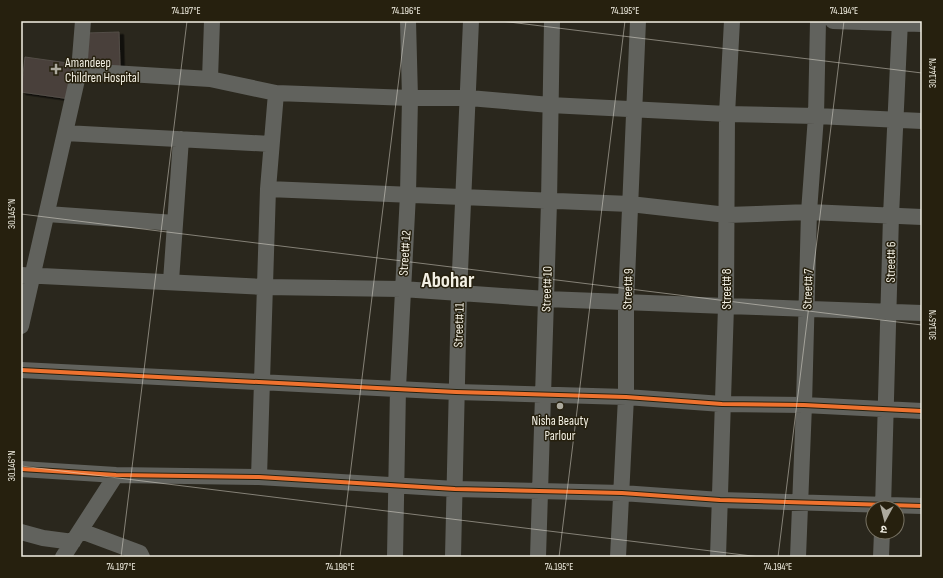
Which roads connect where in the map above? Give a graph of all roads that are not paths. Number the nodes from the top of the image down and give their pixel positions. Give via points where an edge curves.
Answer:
1 (83, 21) edge
2 (212, 21) edge
3 (408, 21) edge
4 (471, 21) edge
5 (552, 21) edge
6 (638, 21) edge
7 (732, 21) edge
8 (818, 21) edge
9 (833, 21) edge
10 (900, 22) edge
11 (922, 24) edge
12 (79, 71) junction
13 (210, 79) junction
14 (276, 93) junction
15 (410, 98) junction
16 (468, 98) junction
17 (550, 105) junction
18 (635, 108) junction
19 (727, 114) junction
20 (816, 116) junction
21 (896, 120) junction
22 (922, 121) edge
23 (65, 133) junction
24 (181, 139) junction
25 (271, 144) junction
26 (268, 188) junction
27 (408, 194) junction
28 (463, 197) junction
29 (549, 202) junction
30 (630, 204) junction
31 (810, 212) junction
32 (47, 214) junction
33 (727, 215) junction
34 (891, 216) junction
35 (922, 217) edge
36 (175, 223) junction
37 (26, 275) edge
38 (171, 281) junction
39 (264, 287) junction
40 (402, 290) junction
41 (458, 294) junction
42 (546, 298) junction
43 (626, 302) junction
44 (726, 306) junction
45 (807, 308) junction
46 (890, 312) junction
47 (922, 313) edge
48 (21, 326) edge
49 (21, 370) edge
50 (261, 383) junction
51 (398, 388) junction
52 (456, 392) junction
53 (543, 394) junction
54 (626, 397) junction
55 (722, 404) junction
56 (804, 405) junction
57 (886, 409) junction
58 (922, 411) edge
59 (21, 469) edge
60 (116, 475) junction
61 (259, 477) junction
62 (396, 485) junction
63 (455, 489) junction
64 (541, 492) junction
65 (622, 493) junction
66 (720, 500) junction
67 (883, 500) edge
68 (799, 502) junction
69 (865, 505) edge
70 (905, 506) edge
71 (922, 506) edge
72 (21, 532) edge
73 (77, 537) junction
74 (882, 540) edge
75 (62, 557) edge
76 (142, 557) edge
77 (395, 557) edge
78 (453, 557) edge
79 (538, 557) edge
80 (618, 557) edge
81 (718, 557) edge
82 (798, 557) edge
83 (881, 557) edge

1 - 12 street
2 - 13 street
3 - 15 street, Street# 12
4 - 16 street, Street# 11
5 - 17 street, Street# 10
6 - 18 street, Street# 9
7 - 19 street, Street# 8
8 - 20 street, Street# 7
9 - 10 street
10 - 11 street
10 - 21 street, Street# 6
12 - 13 street
12 - 23 street
13 - 14 street
14 - 15 street
14 - 25 street
15 - 16 street
15 - 27 street, Street# 12
16 - 17 street
16 - 28 street, Street# 11
17 - 18 street
17 - 29 street, Street# 10
18 - 19 street
18 - 30 street, Street# 9
19 - 20 street
19 - 33 street, Street# 8
20 - 21 street
20 - 31 street, Street# 7
21 - 22 street
21 - 34 street, Street# 6
23 - 24 street
23 - 32 street
24 - 25 street
24 - 36 street
25 - 26 street
26 - 27 street
26 - 39 street
27 - 28 street
27 - 40 street, Street# 12
28 - 29 street
28 - 41 street, Street# 11
29 - 30 street
29 - 42 street, Street# 10
30 - 33 street
30 - 43 street, Street# 9
31 - 33 street
31 - 34 street
31 - 45 street, Street# 7
32 - 36 street
32 - 37 street
33 - 44 street, Street# 8
34 - 35 street
34 - 46 street, Street# 6
36 - 38 street
37 - 38 street
37 - 48 street
38 - 39 street
39 - 40 street
39 - 50 street
40 - 41 street
40 - 51 street, Street# 12
41 - 42 street
41 - 52 street, Street# 11
42 - 43 street
42 - 53 street, Street# 10
43 - 44 street
43 - 54 street, Street# 9
44 - 45 street
44 - 55 street, Street# 8
45 - 46 street
45 - 56 street, Street# 7
46 - 47 street
46 - 57 street, Street# 6
49 - 50 street
50 - 51 street
50 - 61 street
51 - 52 street
51 - 62 street, Street# 12
52 - 53 street
52 - 63 street, Street# 11
53 - 54 street
53 - 64 street, Street# 10
54 - 55 street
54 - 65 street, Street# 9
55 - 56 street
55 - 66 street, Street# 8
56 - 57 street
56 - 68 street, Street# 7
57 - 58 street
57 - 67 street, Street# 6
59 - 60 street
60 - 61 street
60 - 73 street
61 - 62 street
62 - 63 street
62 - 77 street, Street# 12
63 - 64 street
63 - 78 street, Street# 11
64 - 65 street
64 - 79 street, Street# 10
65 - 66 street
65 - 80 street, Street# 9
66 - 68 street
66 - 81 street, Street# 8
68 - 69 street
68 - 82 street, Street# 7
70 - 71 street
72 - 73 street via 43,538
73 - 75 street
73 - 76 street via 140,552
74 - 83 street

